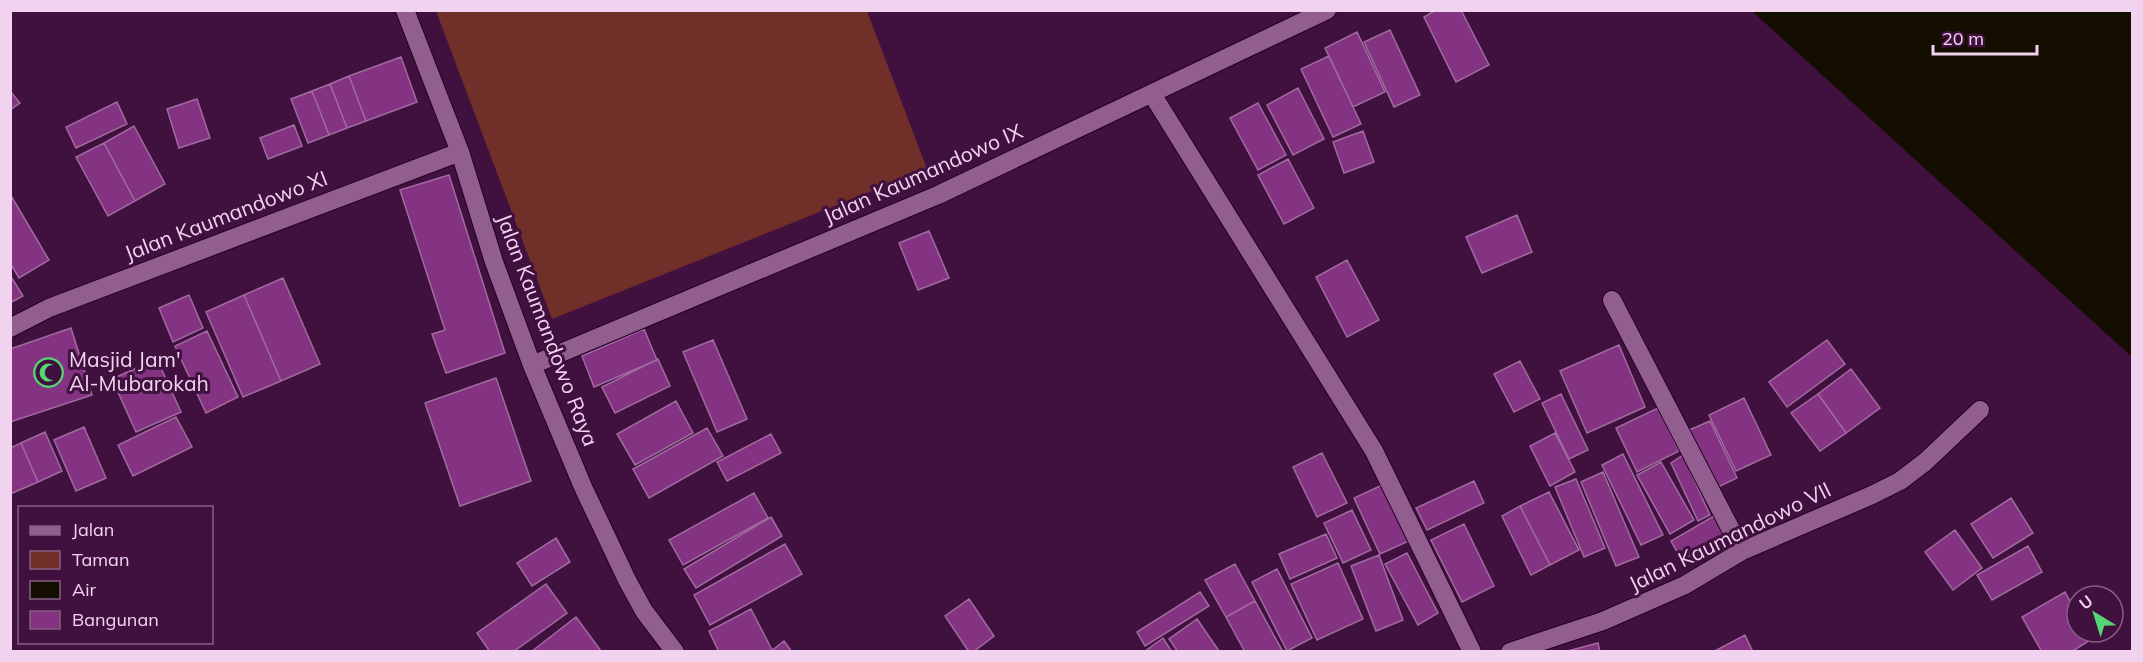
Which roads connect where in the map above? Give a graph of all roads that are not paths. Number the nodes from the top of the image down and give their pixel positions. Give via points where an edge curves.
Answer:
1 (405, 10) edge
2 (1326, 10) edge
3 (1152, 94) junction
4 (460, 152) junction
5 (1612, 300) dead end
6 (10, 328) edge
7 (532, 366) junction
8 (1980, 410) dead end
9 (1742, 551) junction
10 (675, 651) edge
11 (1472, 651) edge
12 (1510, 651) edge

1 - 4 street, Jalan Kaumandowo Raya
2 - 3 street, Jalan Kaumandowo IX
3 - 7 street, Jalan Kaumandowo IX via 938,195
3 - 11 street via 1374,451
4 - 6 street, Jalan Kaumandowo XI via 49,308
4 - 7 street, Jalan Kaumandowo Raya
5 - 9 street
7 - 10 street, Jalan Kaumandowo Raya via 627,580 644,611
8 - 9 street, Jalan Kaumandowo VII via 1900,481
9 - 12 street, Jalan Kaumandowo VII via 1685,585 1603,621

